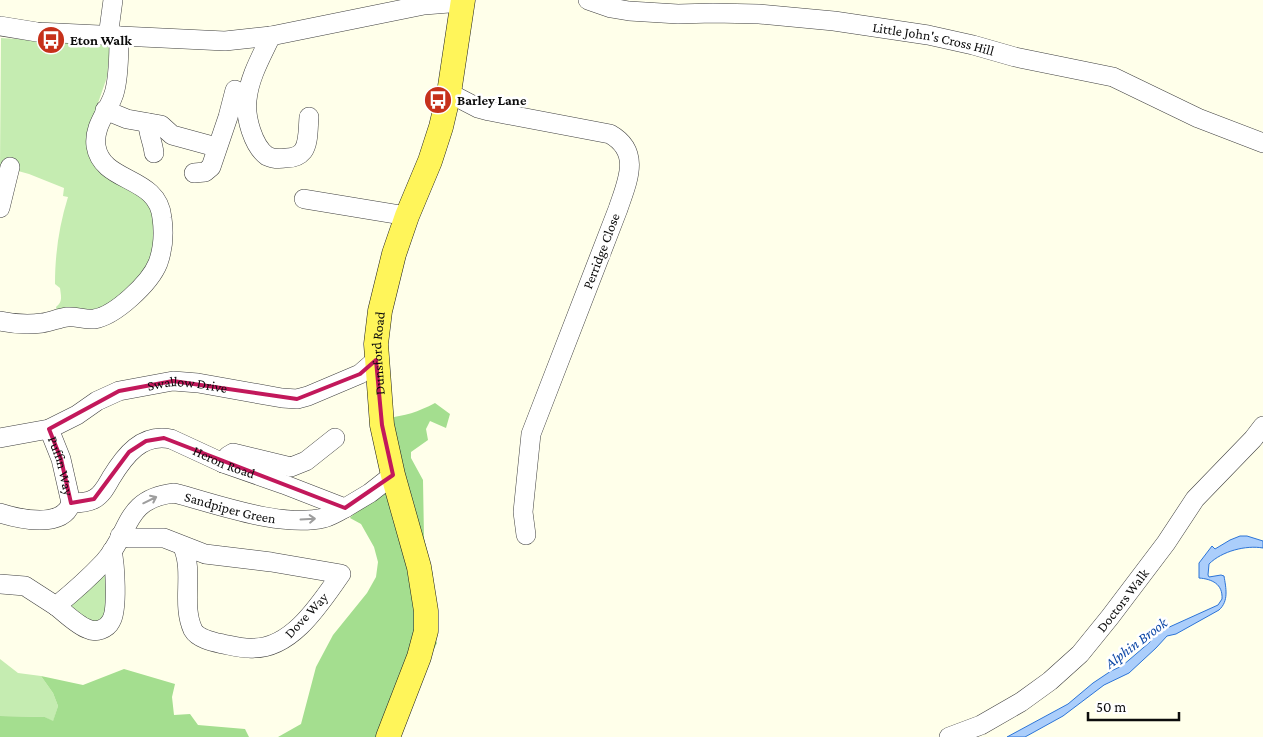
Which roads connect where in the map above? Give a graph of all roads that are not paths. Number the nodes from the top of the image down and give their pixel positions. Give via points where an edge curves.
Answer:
1 (113, 0) edge
2 (588, 0) edge
3 (462, 1) edge
4 (400, 5) edge
5 (0, 26) edge
6 (271, 36) junction
7 (114, 37) junction
8 (235, 90) dead end
9 (450, 93) junction
10 (106, 110) junction
11 (309, 118) dead end
12 (148, 123) junction
13 (1263, 143) edge
14 (216, 147) junction
15 (154, 153) dead end
16 (10, 167) dead end
17 (194, 173) dead end
18 (304, 199) dead end
19 (0, 208) edge
20 (407, 216) junction
21 (0, 321) edge
22 (376, 360) junction
23 (1263, 426) edge
24 (48, 429) junction
25 (0, 438) edge
26 (335, 438) dead end
27 (223, 463) junction
28 (392, 475) junction
29 (71, 503) junction
30 (345, 508) junction
31 (0, 513) edge
32 (526, 535) dead end
33 (116, 544) junction
34 (184, 547) junction
35 (0, 584) edge
36 (56, 606) junction
37 (388, 737) edge
38 (949, 737) edge

1 - 7 street
2 - 13 street, Little John's Cross Hill via 629,11 760,14 928,35 1015,57 1113,76 1198,118
3 - 4 street
3 - 9 main road, Dunsford Road
4 - 6 street
5 - 7 street
6 - 7 street via 225,41
6 - 11 street via 253,75 246,100 250,131 266,155 294,157 303,152
7 - 10 street via 116,88
8 - 14 street
9 - 20 main road, Dunsford Road via 430,161
9 - 32 street, Perridge Close via 489,111 610,134 622,142 630,164 618,209 531,434 523,512
10 - 12 street
10 - 21 street via 96,136 96,148 105,165 149,191 159,204 162,246 157,265 125,302 95,319 67,317 23,324
12 - 14 street via 161,124 172,135
12 - 15 street
14 - 17 street via 209,170
16 - 19 street
18 - 20 street
20 - 22 main road, Dunsford Road via 380,311
22 - 24 street, Swallow Drive via 360,374 297,399 173,381 119,391
22 - 28 main road, Dunsford Road via 382,425
23 - 38 street, Doctors Walk via 1195,499 1166,543 1080,654 1022,702 981,725
24 - 25 street, Swallow Drive
24 - 29 street, Puffin Way via 61,459
26 - 27 street via 306,461 291,467 234,453
27 - 29 street, Heron Road via 172,439 146,441 129,452 94,499
27 - 30 street, Heron Road
28 - 30 street
28 - 37 main road, Dunsford Road via 419,567 426,631
29 - 31 street via 64,515 43,520
33 -> 30 street, Sandpiper Green via 138,507 163,494 174,493 288,520 324,518
33 - 34 street, Dove Way via 129,538 164,538
33 - 36 street, Sandpiper Green via 100,567
33 - 36 street via 114,615 108,626 89,630
34 - 34 street, Dove Way via 188,562 189,620 194,633 236,646 264,647 286,639 305,621 341,574 204,554
35 - 36 street via 25,586

